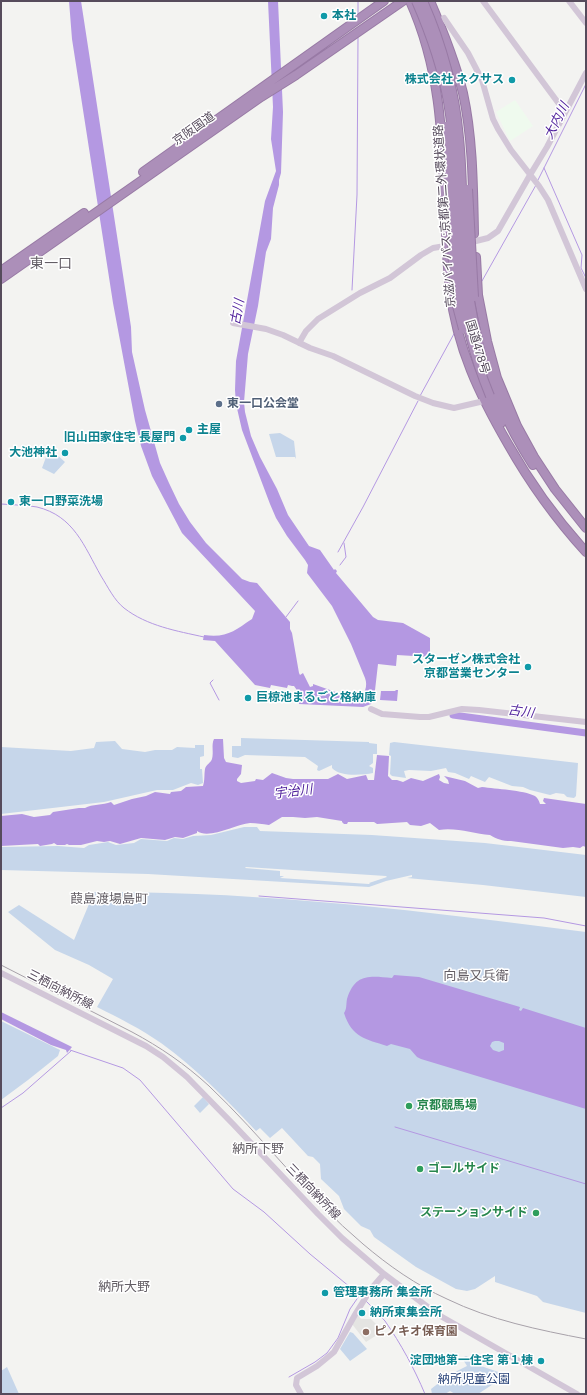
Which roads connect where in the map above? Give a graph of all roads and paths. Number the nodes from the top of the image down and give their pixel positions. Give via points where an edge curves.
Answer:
1 (384, 1) edge
2 (403, 1) edge
3 (410, 1) edge
4 (416, 1) edge
5 (423, 1) edge
6 (430, 1) edge
7 (482, 1) edge
8 (569, 1) edge
9 (444, 18) dead end
10 (586, 22) edge
11 (449, 48) junction
12 (586, 73) edge
13 (436, 82) junction
14 (260, 93) junction
15 (565, 112) junction
16 (530, 175) junction
17 (95, 209) junction
18 (474, 241) junction
19 (447, 246) junction
20 (1, 271) edge
21 (1, 278) edge
22 (586, 289) edge
23 (234, 323) dead end
24 (478, 340) junction
25 (299, 343) junction
26 (487, 399) junction
27 (586, 528) edge
28 (586, 534) edge
29 (586, 544) edge
30 (586, 552) edge
31 (371, 709) dead end
32 (586, 722) edge
33 (1, 973) edge
34 (384, 1274) junction
35 (301, 1394) edge
36 (577, 1394) edge

1 - 14 highway, 京阪国道 via 292,66
2 - 14 highway, 京阪国道 via 293,77
3 - 13 highway, 国道478号 via 424,36
4 - 26 highway, 京滋バイパス;京都第二外環状道路, bridge via 434,49 448,102 455,166 461,291 471,342
5 - 24 highway, 京滋バイパス;京都第二外環状道路, bridge via 446,66 455,109 462,166 466,273
6 - 11 highway, 国道478号
7 - 15 street
8 - 10 street
9 - 16 street via 468,53 482,80 498,129
11 - 18 highway, 国道478号 via 458,73 469,129
11 - 24 highway, bridge via 466,154
12 - 15 street
13 - 19 highway, 国道478号
13 - 26 highway, bridge via 446,126 456,296 468,344
14 - 17 highway, 京阪国道
15 - 16 street
16 - 18 street via 498,231 488,238
16 - 22 street via 555,216
17 - 20 highway, 京阪国道
17 - 21 highway, 京阪国道
18 - 19 street
18 - 27 highway, 国道478号 via 478,296 497,378 517,426 534,456
19 - 25 street via 432,248 421,254 390,278 318,319
19 - 26 highway, 国道478号 via 450,290 457,327 468,363
23 - 25 street via 264,328
24 - 28 highway, 京滋バイパス;京都第二外環状道路 via 498,400 523,450
25 - 26 street via 427,401 454,408
26 - 29 highway, 京滋バイパス;京都第二外環状道路 via 530,472
26 - 30 highway, 国道478号 via 512,452 540,494
31 - 32 street via 382,714 429,717 469,709
33 - 34 street, 三栖向納所線 via 163,1057 187,1077 332,1228
34 - 35 street via 360,1307 334,1352 296,1378 296,1385
34 - 36 street, 三栖向納所線 via 436,1314

